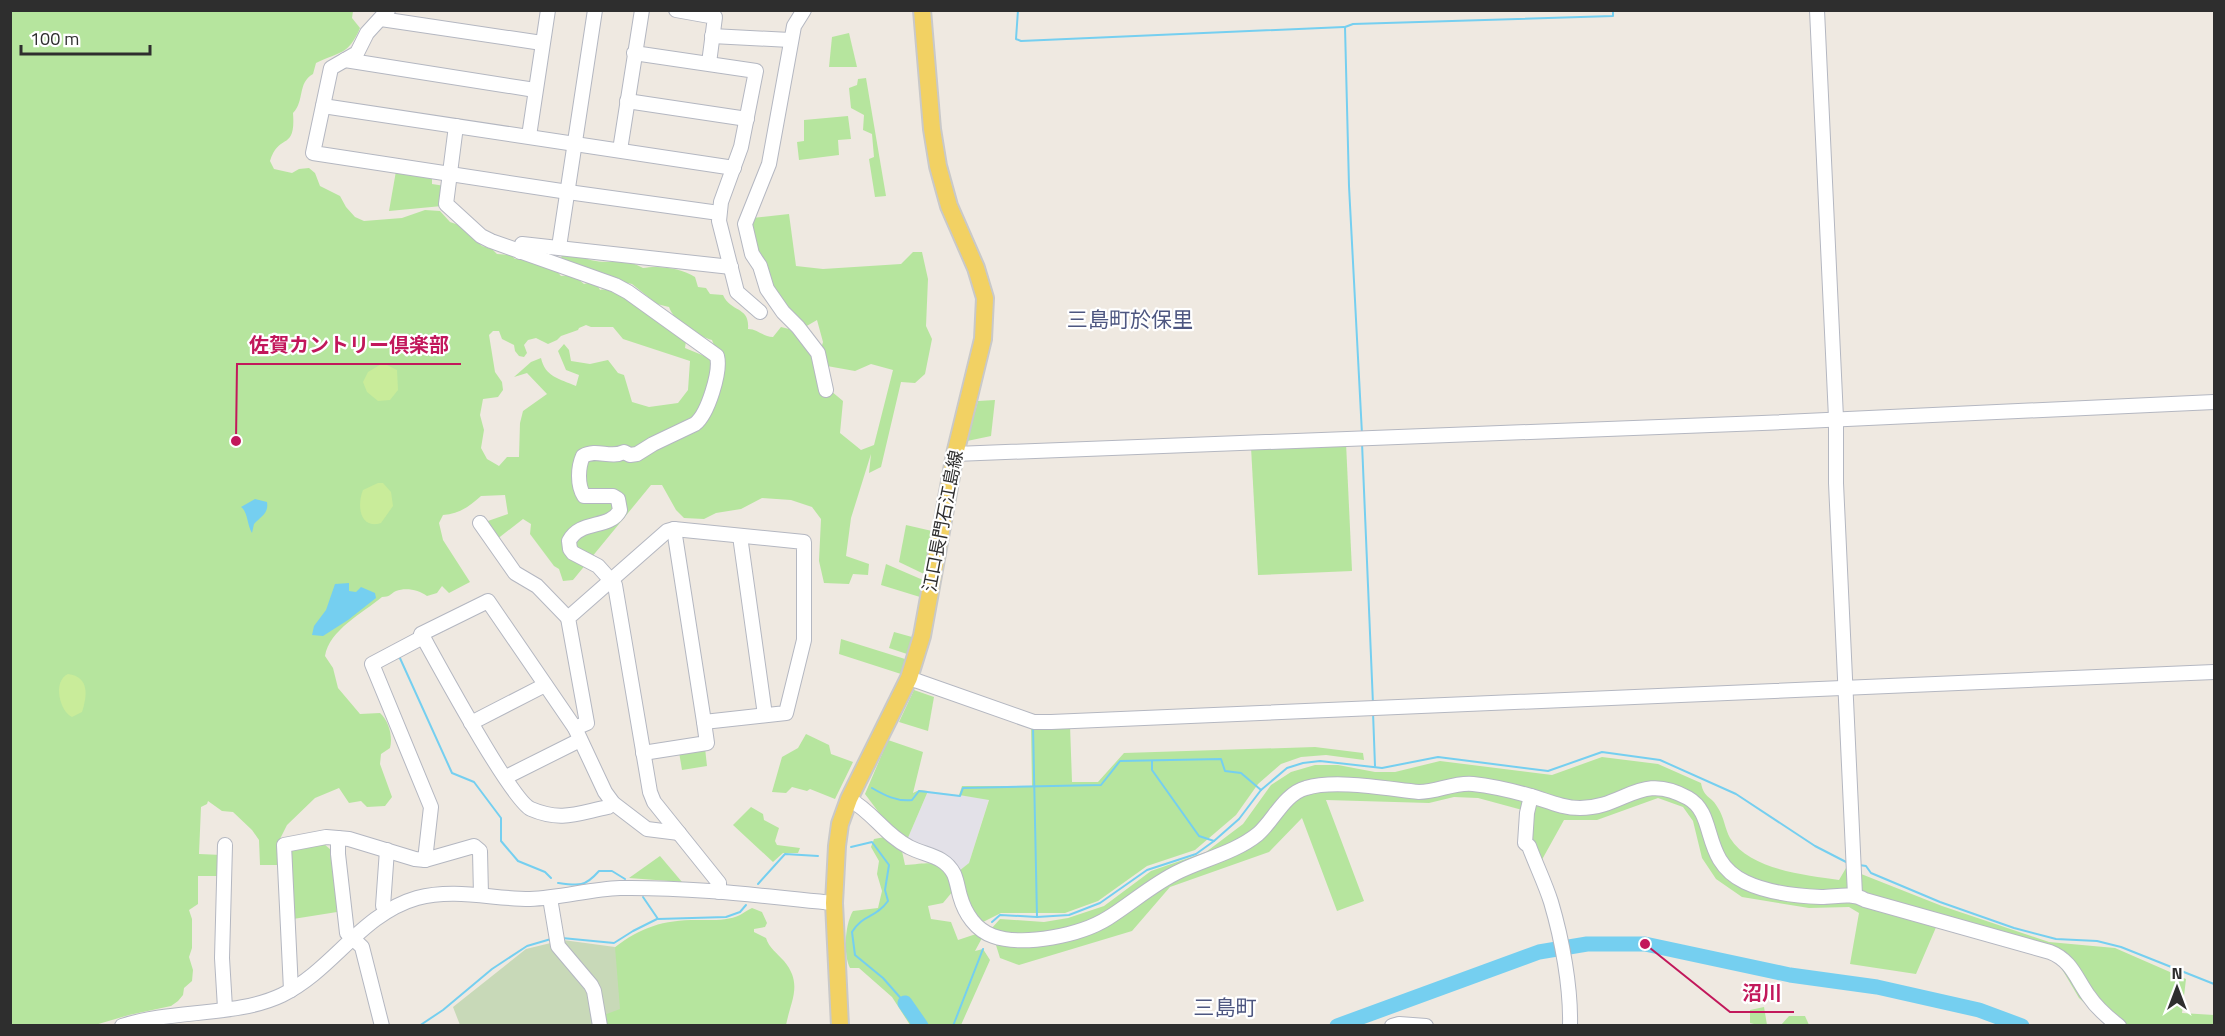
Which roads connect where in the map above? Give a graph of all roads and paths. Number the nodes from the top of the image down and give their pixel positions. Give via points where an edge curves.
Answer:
1 (548, 10) edge
2 (595, 10) edge
3 (642, 10) edge
4 (676, 10) edge
5 (804, 10) edge
6 (922, 10) edge
7 (1816, 10) edge
8 (385, 14) edge
9 (712, 36) junction
10 (790, 40) junction
11 (542, 43) junction
12 (634, 53) junction
13 (345, 60) junction
14 (709, 63) junction
15 (535, 90) junction
16 (627, 101) junction
17 (322, 106) junction
18 (747, 119) junction
19 (456, 126) junction
20 (529, 136) junction
21 (574, 145) junction
22 (620, 150) junction
23 (734, 168) junction
24 (450, 174) junction
25 (568, 192) junction
26 (719, 213) junction
27 (559, 247) junction
28 (520, 252) junction
29 (731, 267) junction
30 (760, 312) dead end
31 (826, 390) dead end
32 (2214, 402) edge
33 (1836, 418) junction
34 (955, 454) junction
35 (480, 523) dead end
36 (674, 529) junction
37 (740, 536) junction
38 (612, 579) junction
39 (568, 618) junction
40 (423, 637) junction
41 (2214, 672) edge
42 (909, 678) junction
43 (545, 685) junction
44 (1847, 688) junction
45 (765, 716) junction
46 (704, 722) junction
47 (471, 723) junction
48 (578, 734) junction
49 (644, 753) junction
50 (506, 777) junction
51 (1531, 796) junction
52 (849, 799) junction
53 (613, 803) junction
54 (680, 833) junction
55 (338, 838) junction
56 (225, 845) dead end
57 (387, 850) junction
58 (425, 860) junction
59 (719, 892) junction
60 (481, 895) junction
61 (1855, 895) junction
62 (550, 898) junction
63 (834, 903) junction
64 (387, 910) junction
65 (353, 939) junction
66 (291, 990) junction
67 (225, 1008) junction
68 (139, 1023) edge
69 (122, 1026) edge
70 (382, 1026) edge
71 (600, 1026) edge
72 (840, 1026) edge
73 (1392, 1026) edge
74 (1426, 1026) edge
75 (1570, 1026) edge
76 (2119, 1026) edge

1 - 11 street
2 - 21 street
3 - 12 street
4 - 9 street via 715,17
5 - 10 street
6 - 34 main road, 江口長門石江島線 via 938,166 949,206 985,298 983,339
7 - 33 street
8 - 11 street
8 - 13 street via 357,53
9 - 10 street
9 - 14 street
10 - 31 street via 769,164 745,224 767,289 818,353
11 - 15 street
12 - 14 street
12 - 16 street
13 - 15 street
13 - 17 street via 331,68
14 - 18 street via 756,71
15 - 20 street
16 - 18 street
16 - 22 street
17 - 19 street
17 - 24 street via 313,153
18 - 23 street
19 - 20 street
19 - 24 street
20 - 21 street
21 - 22 street
21 - 25 street
22 - 23 street
23 - 26 street
24 - 25 street
24 - 28 street via 446,204 481,236
25 - 26 street
25 - 27 street
26 - 29 street via 720,232
27 - 28 street via 522,244
27 - 29 street
28 - 38 street via 615,285 702,344 718,360 709,404 696,424 637,454 611,456 591,452 583,456 579,483 584,496 613,496 618,499 620,510 613,519 577,530 569,541 570,549
29 - 30 street via 737,292
32 - 33 street
33 - 34 street
33 - 44 street
34 - 42 main road, 江口長門石江島線 via 922,636
35 - 39 street via 515,573 537,586
36 - 37 street
36 - 38 street
36 - 46 street
37 - 45 street
37 - 45 street via 804,542 804,640 786,713
38 - 39 street
38 - 49 street
39 - 48 street via 587,723
40 - 43 street via 422,634 488,601
40 - 47 street
40 - 58 street via 372,664 431,807
41 - 44 street
42 - 44 street via 1034,722
42 - 52 main road, 江口長門石江島線
43 - 47 street
43 - 48 street
44 - 61 street
45 - 46 street
46 - 49 street via 707,743
47 - 50 street
48 - 50 street
48 - 53 street via 604,792
49 - 54 street via 654,802
50 - 53 street via 525,805 557,817
51 - 52 street via 1473,784 1453,784 1431,792 1329,785 1306,788 1294,793 1257,834 1233,849 1162,880 1105,920 1082,930 1022,940 993,936 973,924 945,862 889,834 864,807
51 - 61 street via 1561,807 1582,808 1604,805 1642,789 1668,789 1702,810 1715,853 1729,872 1745,882 1798,896
51 - 75 street via 1526,843 1551,903 1564,963
52 - 63 main road, 江口長門石江島線 via 840,824
53 - 54 street via 646,829
54 - 59 street via 719,883
55 - 57 street
55 - 65 street via 347,933
55 - 66 street via 284,845
56 - 67 street
57 - 58 street
57 - 64 street via 383,906
58 - 60 street via 474,846 480,852
59 - 62 street via 617,888
59 - 63 street
60 - 62 street
60 - 64 street via 433,895
61 - 76 street via 2062,957 2106,1017
62 - 71 street via 558,946 591,985
63 - 72 main road, 江口長門石江島線
64 - 65 street
65 - 66 street
65 - 70 street via 363,947
66 - 67 street via 265,1001
67 - 68 street
68 - 69 street
73 - 74 street

